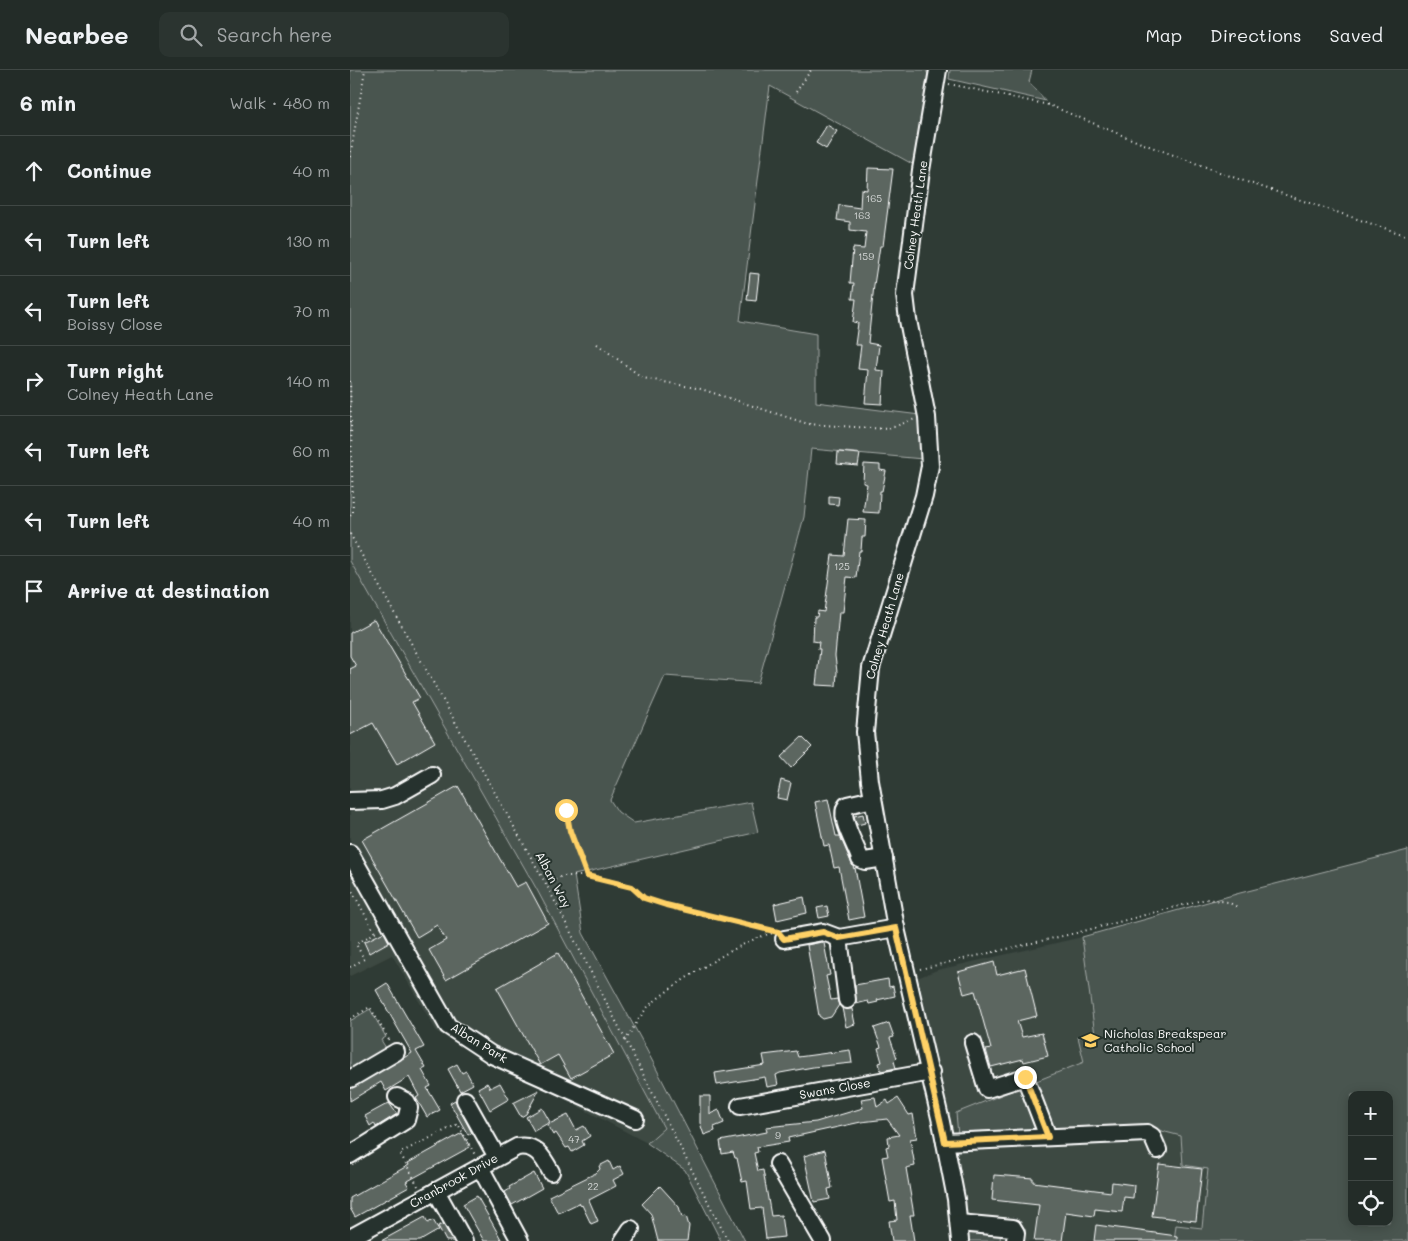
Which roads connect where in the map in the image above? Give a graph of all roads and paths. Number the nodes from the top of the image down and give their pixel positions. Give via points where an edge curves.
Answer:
1 (365, 70) edge
2 (811, 70) edge
3 (937, 76) edge
4 (796, 92) dead end
5 (350, 158) edge
6 (1408, 236) edge
7 (597, 344) dead end
8 (350, 381) edge
9 (927, 417) junction
10 (350, 516) edge
11 (350, 534) edge
12 (432, 776) dead end
13 (873, 799) junction
14 (350, 801) edge
15 (566, 810) dead end
16 (350, 852) edge
17 (884, 858) junction
18 (587, 876) junction
19 (546, 884) junction
20 (350, 887) edge
21 (1239, 908) dead end
22 (391, 924) junction
23 (896, 928) junction
24 (375, 933) junction
25 (839, 938) junction
26 (784, 939) dead end
27 (350, 967) edge
28 (906, 972) junction
29 (847, 1000) dead end
30 (350, 1019) edge
31 (625, 1041) junction
32 (973, 1043) dead end
33 (396, 1052) joint
34 (931, 1072) junction
35 (350, 1079) edge
36 (397, 1097) dead end
37 (465, 1100) dead end
38 (740, 1106) dead end
39 (635, 1119) dead end
40 (1048, 1137) junction
41 (945, 1142) junction
42 (1158, 1150) dead end
43 (350, 1155) edge
44 (497, 1157) junction
45 (778, 1164) dead end
46 (481, 1167) junction
47 (551, 1172) dead end
48 (430, 1194) junction
49 (959, 1223) junction
50 (350, 1238) edge
51 (464, 1241) edge
52 (520, 1241) edge
53 (728, 1241) edge
54 (823, 1241) edge
55 (960, 1241) edge
56 (1015, 1241) edge

1 - 5 path
2 - 4 path
3 - 6 path via 1049,105 1241,180
3 - 9 street, Colney Heath Lane via 905,295
7 - 9 path via 642,378 701,389 808,424 888,429
8 - 10 path via 353,513
9 - 13 street, Colney Heath Lane via 930,447 928,481 876,646 867,689 865,732
11 - 19 path, Alban Way
12 - 14 street via 382,800
13 - 17 street, Colney Heath Lane
13 - 17 street via 847,805 844,814 848,833 857,846 860,859
15 - 18 path via 570,831
16 - 22 street, Alban Park
17 - 23 street, Colney Heath Lane
18 - 19 path via 562,876
18 - 31 path via 632,887 644,898 666,905 778,932 744,943 650,1005
19 - 31 path, Alban Way
20 - 24 path
21 - 28 path via 1216,899 1206,899
22 - 24 path
22 - 39 street, Alban Park via 448,1026 492,1055
23 - 25 street
23 - 28 street, Colney Heath Lane
24 - 27 path via 356,944 364,959
25 - 26 street via 823,932
25 - 29 street
28 - 34 street, Colney Heath Lane
30 - 33 path via 370,1007
31 - 53 path, Alban Way
32 - 40 street via 987,1090 1025,1077
33 - 35 street
34 - 38 street, Swans Close
34 - 41 street, Colney Heath Lane
36 - 43 street via 407,1102 406,1120
37 - 44 street
40 - 41 street
40 - 42 street via 1147,1133 1152,1136
41 - 49 street, Colney Heath Lane
44 - 46 street, Cranbrook Drive
44 - 47 street, Cranbrook Drive via 525,1146 540,1154
45 - 54 street
46 - 48 street, Cranbrook Drive
46 - 48 path via 458,1124 400,1154
46 - 52 street
48 - 50 street, Cranbrook Drive
48 - 51 street
49 - 55 street, Colney Heath Lane
49 - 56 street via 1013,1228

